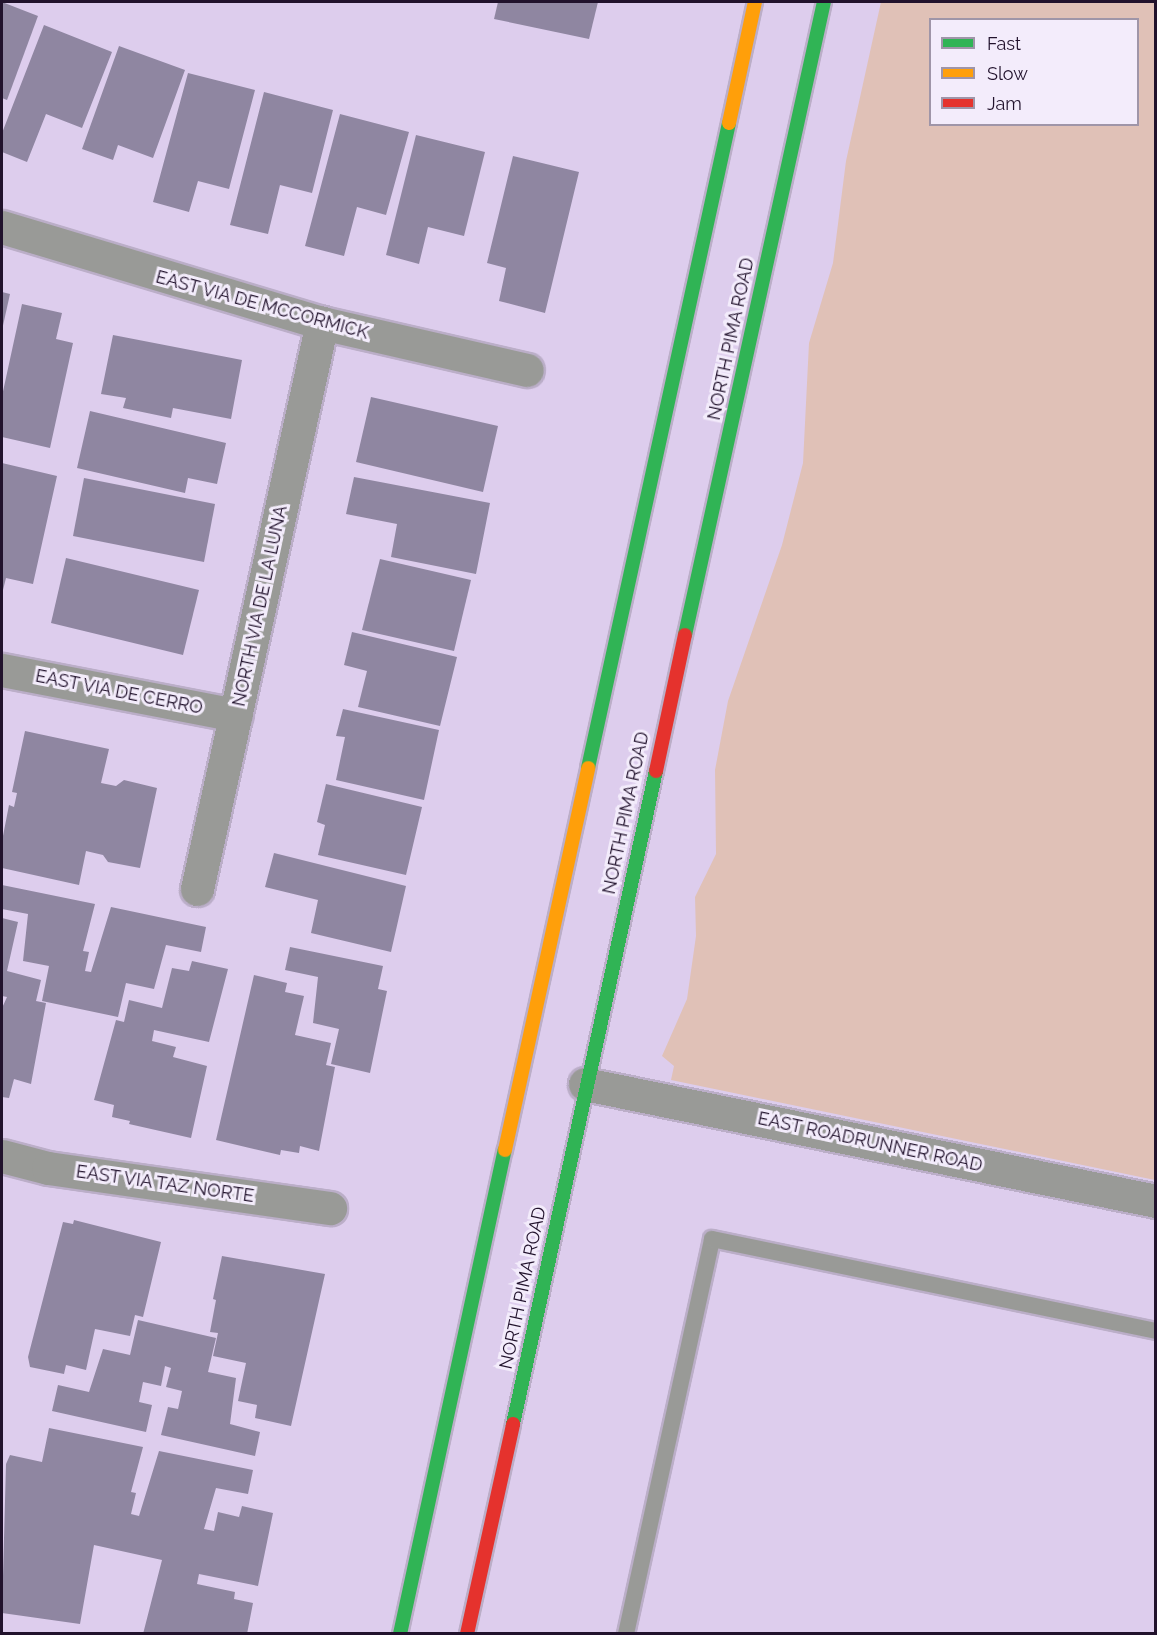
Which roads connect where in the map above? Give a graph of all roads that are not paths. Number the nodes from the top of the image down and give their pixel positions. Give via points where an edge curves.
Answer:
1 (755, 2) edge
2 (824, 2) edge
3 (2, 227) edge
4 (322, 323) junction
5 (527, 370) dead end
6 (2, 670) edge
7 (236, 715) junction
8 (197, 889) dead end
9 (585, 1084) junction
10 (2, 1156) edge
11 (1155, 1202) edge
12 (330, 1208) dead end
13 (1155, 1331) edge
14 (400, 1634) edge
15 (467, 1634) edge
16 (626, 1634) edge

1 - 14 main road
2 - 9 main road, NORTH PIMA ROAD
3 - 4 street, EAST VIA DE MCCORMICK
4 - 5 street, EAST VIA DE MCCORMICK
4 - 7 street, NORTH VIA DE LA LUNA
6 - 7 street, EAST VIA DE CERRO
7 - 8 street, NORTH VIA DE LA LUNA
9 - 11 street, EAST ROADRUNNER ROAD
9 - 15 main road, NORTH PIMA ROAD
10 - 12 street, EAST VIA TAZ NORTE via 48,1167
13 - 16 lane via 712,1239

